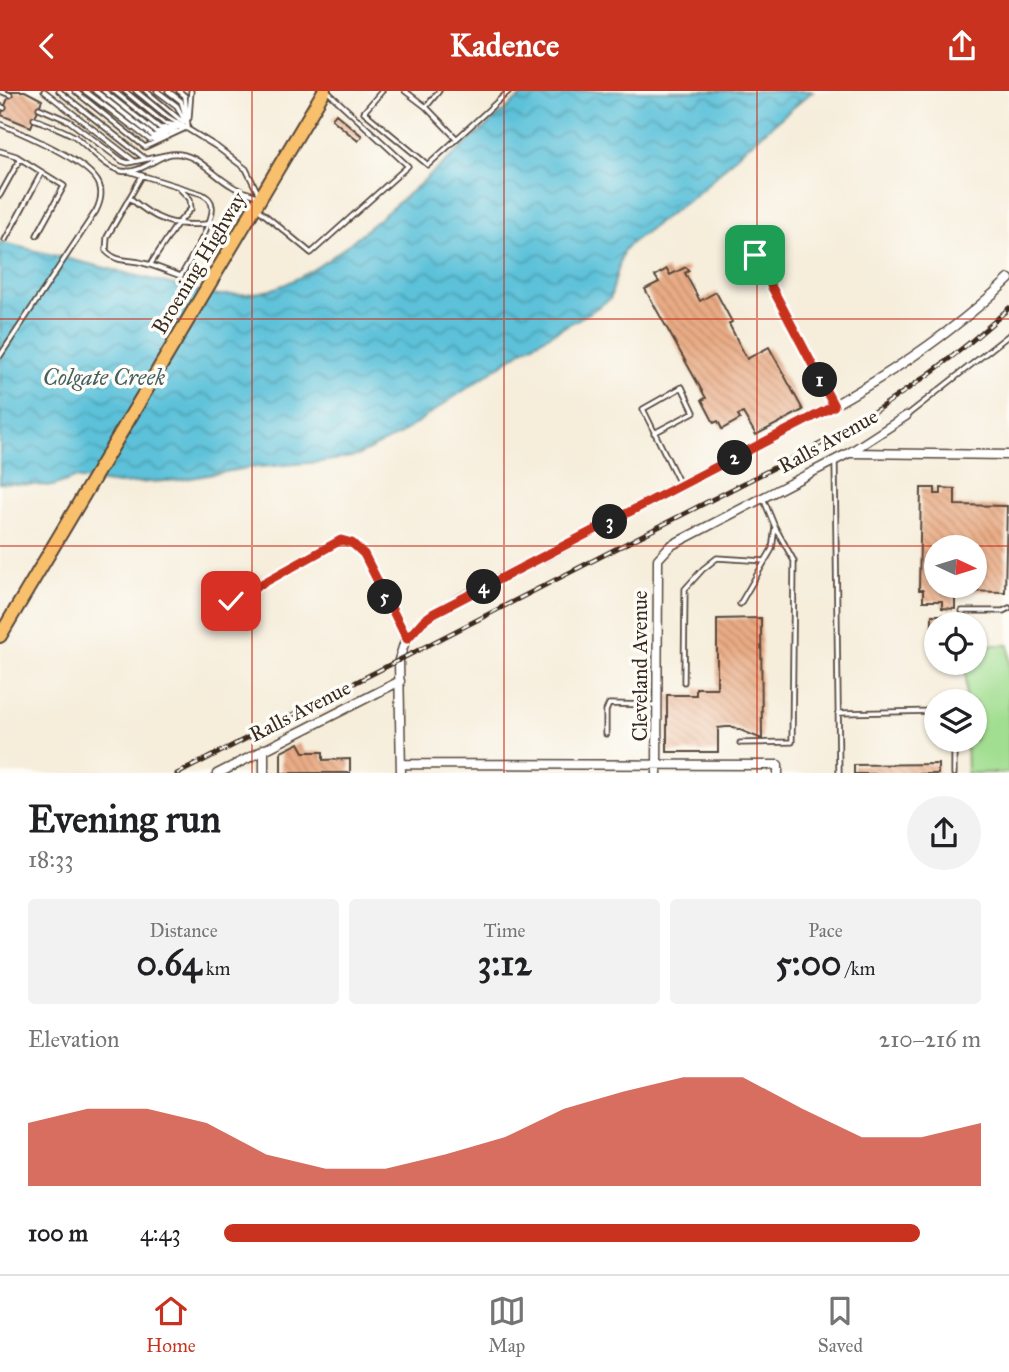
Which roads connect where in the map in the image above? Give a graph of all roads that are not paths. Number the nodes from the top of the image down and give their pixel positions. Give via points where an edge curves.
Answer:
1 (0, 91) edge
2 (44, 91) edge
3 (59, 91) edge
4 (75, 91) edge
5 (85, 91) edge
6 (95, 91) edge
7 (104, 91) edge
8 (114, 91) edge
9 (125, 91) edge
10 (136, 91) edge
11 (146, 91) edge
12 (157, 91) edge
13 (168, 91) edge
14 (179, 91) edge
15 (189, 91) edge
16 (325, 91) edge
17 (382, 91) edge
18 (405, 91) edge
19 (439, 91) edge
20 (509, 91) edge
21 (9, 95) dead end
22 (426, 107) junction
23 (39, 108) dead end
24 (34, 119) dead end
25 (0, 124) edge
26 (188, 127) junction
27 (456, 138) junction
28 (0, 151) edge
29 (169, 154) junction
30 (20, 159) junction
31 (144, 159) junction
32 (135, 161) junction
33 (128, 171) junction
34 (42, 172) junction
35 (142, 176) junction
36 (179, 187) junction
37 (0, 195) edge
38 (130, 197) junction
39 (258, 202) junction
40 (177, 224) junction
41 (207, 224) junction
42 (37, 235) dead end
43 (5, 240) dead end
44 (755, 255) dead end
45 (150, 265) junction
46 (1009, 279) edge
47 (1009, 335) edge
48 (0, 356) edge
49 (834, 406) junction
50 (906, 416) joint
51 (654, 433) junction
52 (849, 453) junction
53 (1009, 455) edge
54 (835, 460) junction
55 (681, 486) junction
56 (762, 497) junction
57 (775, 527) junction
58 (658, 559) joint
59 (765, 561) junction
60 (740, 604) dead end
61 (1009, 608) edge
62 (962, 611) dead end
63 (223, 612) dead end
64 (0, 636) edge
65 (407, 639) junction
66 (400, 681) junction
67 (684, 682) dead end
68 (657, 705) junction
69 (924, 711) edge
70 (840, 713) junction
71 (606, 734) dead end
72 (740, 743) dead end
73 (264, 749) junction
74 (954, 752) edge
75 (719, 764) junction
76 (401, 769) edge
77 (469, 769) edge
78 (534, 769) edge
79 (596, 769) edge
80 (657, 769) edge
81 (778, 769) edge
82 (217, 773) edge
83 (264, 773) edge
84 (719, 773) edge
85 (839, 773) edge
86 (954, 773) edge

1 - 21 lane
2 - 32 lane
3 - 31 lane
4 - 26 lane via 145,147
5 - 26 lane via 150,140
6 - 26 lane via 153,136
7 - 26 lane via 156,132
8 - 26 lane via 160,128
9 - 26 lane via 164,123
10 - 26 lane
11 - 26 lane
12 - 26 lane via 177,106
13 - 26 lane via 181,101
14 - 26 lane via 185,96
15 - 26 lane
16 - 39 main road, Broening Highway
16 - 39 lane via 408,166 311,253
17 - 27 lane via 364,112 428,165
18 - 22 lane
19 - 22 lane
20 - 27 lane
22 - 27 lane
23 - 32 lane via 69,121 122,160
24 - 33 lane via 73,136 112,167
25 - 48 lane via 89,171 101,193 99,206
26 - 39 lane via 246,169
28 - 30 lane
29 - 31 lane
29 - 33 lane
29 - 39 lane via 194,157
30 - 34 lane
30 - 37 lane
31 - 32 lane
33 - 35 lane
34 - 42 lane via 64,186
34 - 43 lane
35 - 36 lane
35 - 38 lane
36 - 40 lane via 190,199 191,209
36 - 41 lane via 209,199 213,208
38 - 40 lane via 149,214
38 - 45 lane via 107,237 106,251 120,260
39 - 64 main road, Broening Highway
40 - 41 lane
40 - 45 lane
41 - 45 lane via 181,276
44 - 49 lane
46 - 49 street via 939,340
47 - 50 lane
49 - 55 street
50 - 52 street, Ralls Avenue
51 - 51 lane via 643,409 682,387 694,412
51 - 55 lane
52 - 53 street
52 - 54 street, Ralls Avenue
54 - 56 street, Ralls Avenue
54 - 70 lane
55 - 65 street via 434,613
56 - 57 lane
56 - 58 street, Ralls Avenue via 670,545
57 - 59 lane
57 - 72 lane via 794,561 792,742
58 - 68 street, Cleveland Avenue
59 - 60 lane
59 - 67 lane via 717,558 685,589
61 - 62 lane
63 - 65 lane via 231,601 341,540 364,554
65 - 66 street via 399,660
66 - 73 street, Ralls Avenue
66 - 76 street
68 - 71 lane via 609,704
68 - 80 street, Cleveland Avenue
69 - 70 lane
70 - 85 lane
73 - 82 street, Ralls Avenue
73 - 83 street
74 - 86 lane
75 - 80 street
75 - 81 street
75 - 84 lane
76 - 77 street
77 - 78 street
78 - 79 street
79 - 80 street

